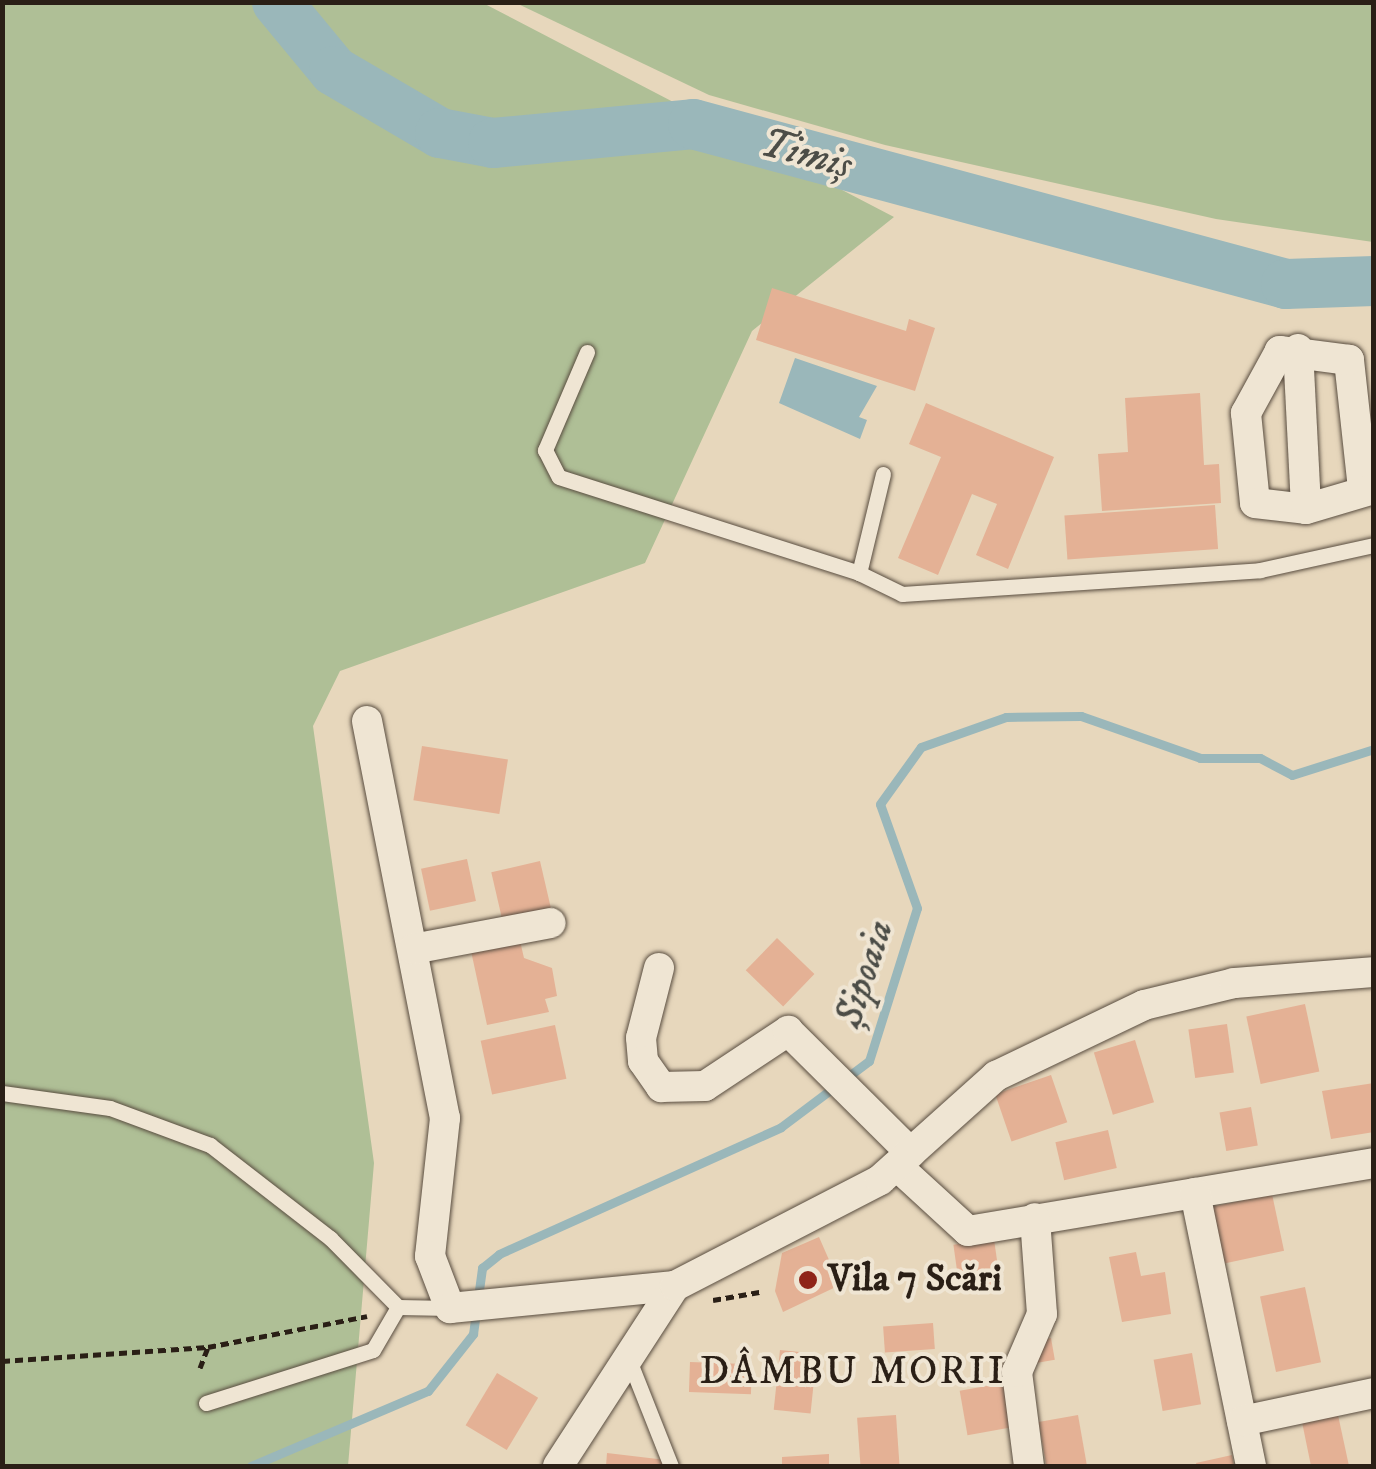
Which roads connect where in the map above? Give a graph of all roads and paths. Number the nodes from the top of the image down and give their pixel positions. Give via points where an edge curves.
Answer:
1 (1298, 349) junction
2 (587, 352) dead end
3 (883, 474) dead end
4 (1368, 489) edge
5 (1306, 508) junction
6 (1374, 545) edge
7 (859, 573) junction
8 (367, 720) dead end
9 (550, 923) dead end
10 (413, 949) junction
11 (658, 968) dead end
12 (1374, 972) edge
13 (2, 1093) edge
14 (904, 1160) junction
15 (1374, 1163) edge
16 (1195, 1193) junction
17 (1035, 1218) junction
18 (675, 1286) junction
19 (398, 1307) junction
20 (456, 1308) junction
21 (208, 1347) junction
22 (627, 1356) junction
23 (2, 1361) edge
24 (200, 1368) dead end
25 (1374, 1393) edge
26 (206, 1403) dead end
27 (1242, 1422) junction
28 (558, 1466) edge
29 (670, 1466) edge
30 (1029, 1466) edge
31 (1252, 1466) edge

1 - 4 street via 1349,360
1 - 5 street
1 - 5 street via 1264,366 1245,439 1255,502
2 - 7 lane via 545,450 560,478
3 - 7 lane
4 - 5 street
6 - 7 lane via 1305,565 972,594 902,594
8 - 10 street
9 - 10 street
10 - 20 street via 445,1118 430,1256
11 - 14 street via 641,1038 643,1062 661,1087 705,1086 788,1030 888,1129
12 - 14 street via 1234,983 1093,1025 996,1076
13 - 19 lane via 110,1108 210,1145 330,1238
14 - 17 street via 968,1231
14 - 18 street
15 - 16 street
16 - 17 street
16 - 27 street
17 - 30 street via 1042,1314 1017,1372
18 - 20 street
18 - 22 street
19 - 20 lane
19 - 21 path
19 - 26 lane via 373,1350
21 - 23 path
21 - 24 path
22 - 28 street
22 - 29 lane
25 - 27 street
27 - 31 street

